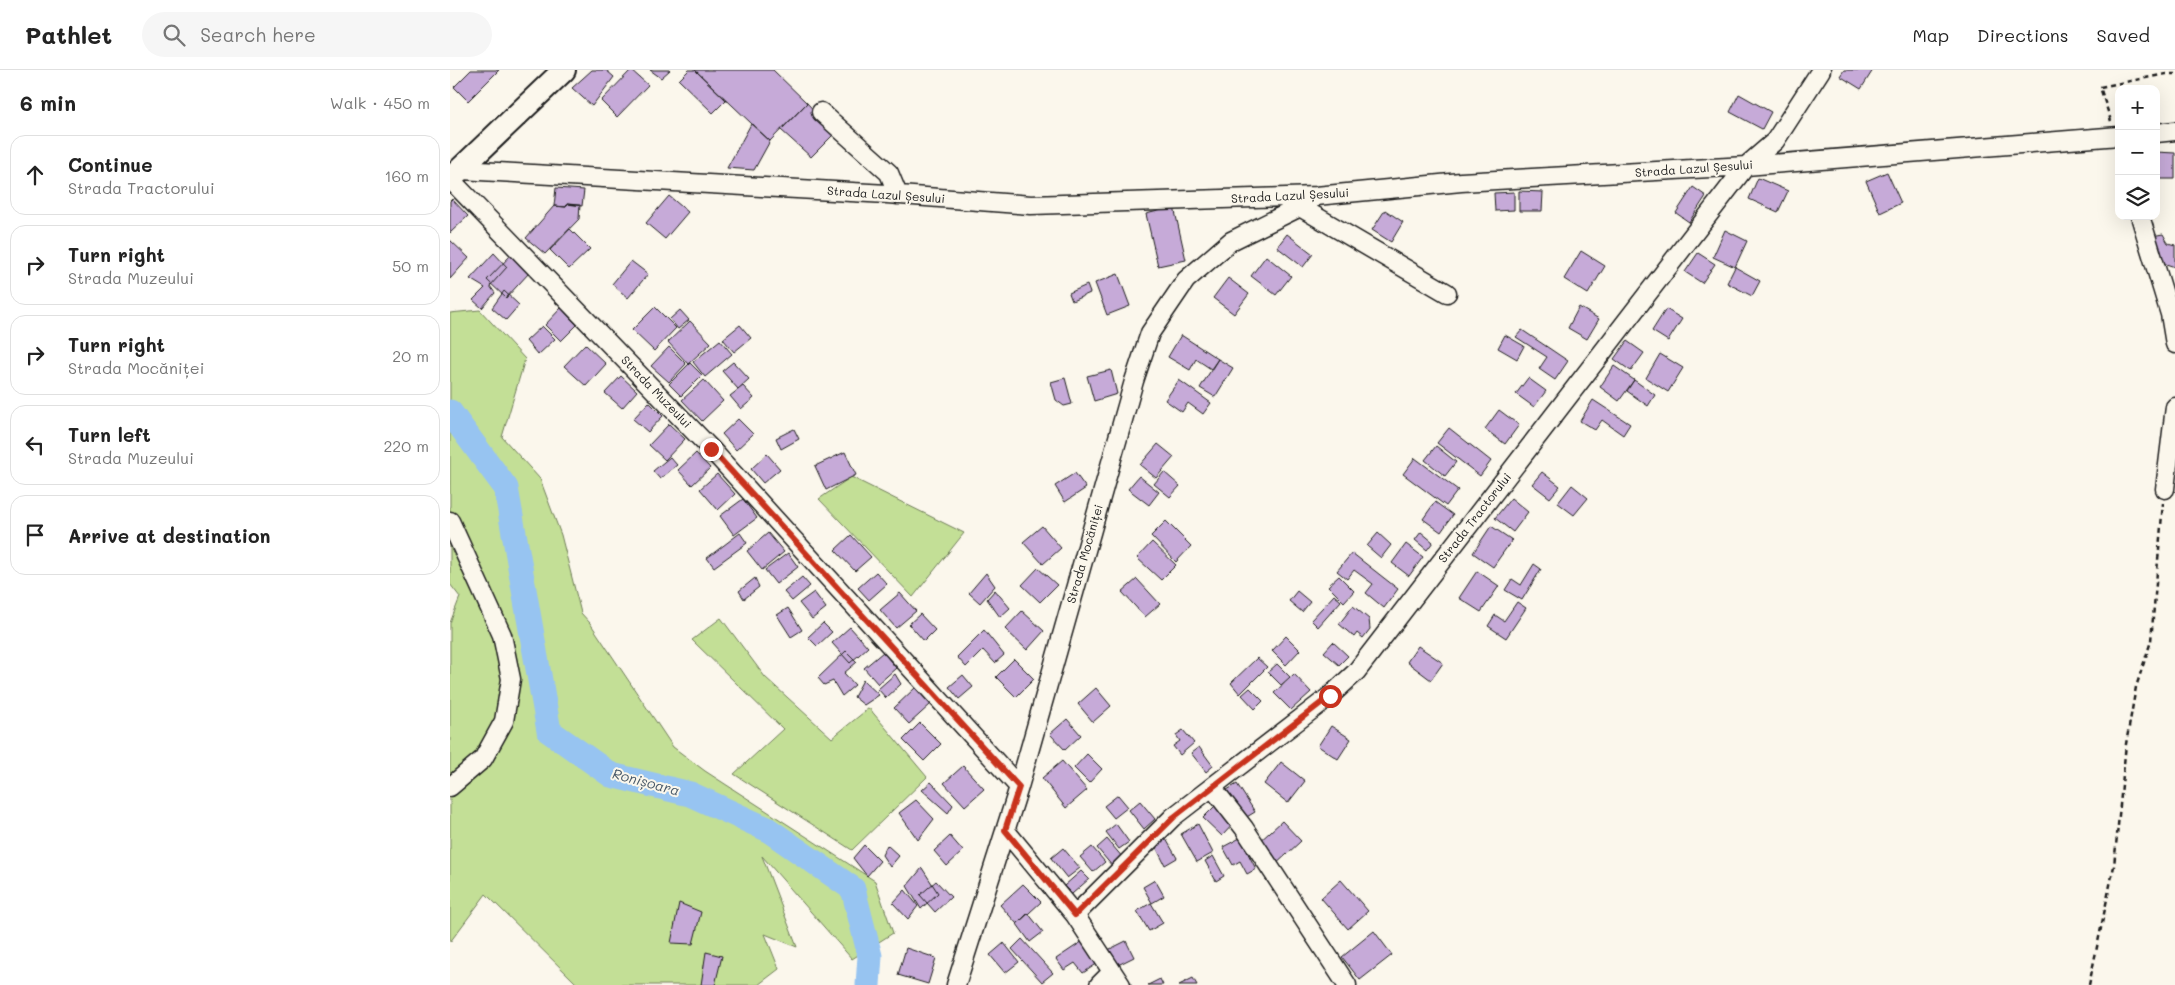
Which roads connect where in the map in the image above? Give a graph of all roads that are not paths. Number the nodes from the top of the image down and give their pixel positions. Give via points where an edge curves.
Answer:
1 (564, 70) edge
2 (1821, 70) edge
3 (821, 112) dead end
4 (2175, 132) edge
5 (2160, 133) edge
6 (2115, 139) edge
7 (1746, 166) junction
8 (456, 175) edge
9 (898, 195) junction
10 (1316, 196) junction
11 (1300, 207) junction
12 (2141, 220) edge
13 (1447, 293) dead end
14 (2175, 344) edge
15 (2175, 407) edge
16 (2164, 489) road end
17 (450, 521) edge
18 (450, 787) edge
19 (1019, 787) junction
20 (1212, 787) junction
21 (1005, 830) junction
22 (1075, 915) junction
23 (1116, 978) edge
24 (956, 985) edge
25 (1099, 985) edge
26 (1347, 985) edge

1 - 8 main road
2 - 7 street, Strada Tractorului via 1775,141
3 - 9 street via 889,173
4 - 5 street
6 - 7 street, Strada Lazul Șesului
7 - 10 street, Strada Lazul Șesului via 1461,182
7 - 20 street, Strada Tractorului via 1356,672 1330,696
8 - 9 street, Strada Lazul Șesului
8 - 19 street, Strada Muzeului
9 - 10 street, Strada Lazul Șesului via 1031,205
10 - 11 street, Strada Mocăniței
11 - 13 street
11 - 19 street, Strada Mocăniței via 1232,241 1186,280 1150,332
12 - 14 street via 2170,314
15 - 16 street
17 - 18 street via 502,635 511,679 504,721 483,758
19 - 21 street, Strada Mocăniței
20 - 22 street, Strada Tractorului via 1174,817
20 - 26 street via 1244,828
21 - 22 street
21 - 24 street, Strada Mocăniței
22 - 23 street
23 - 25 street

